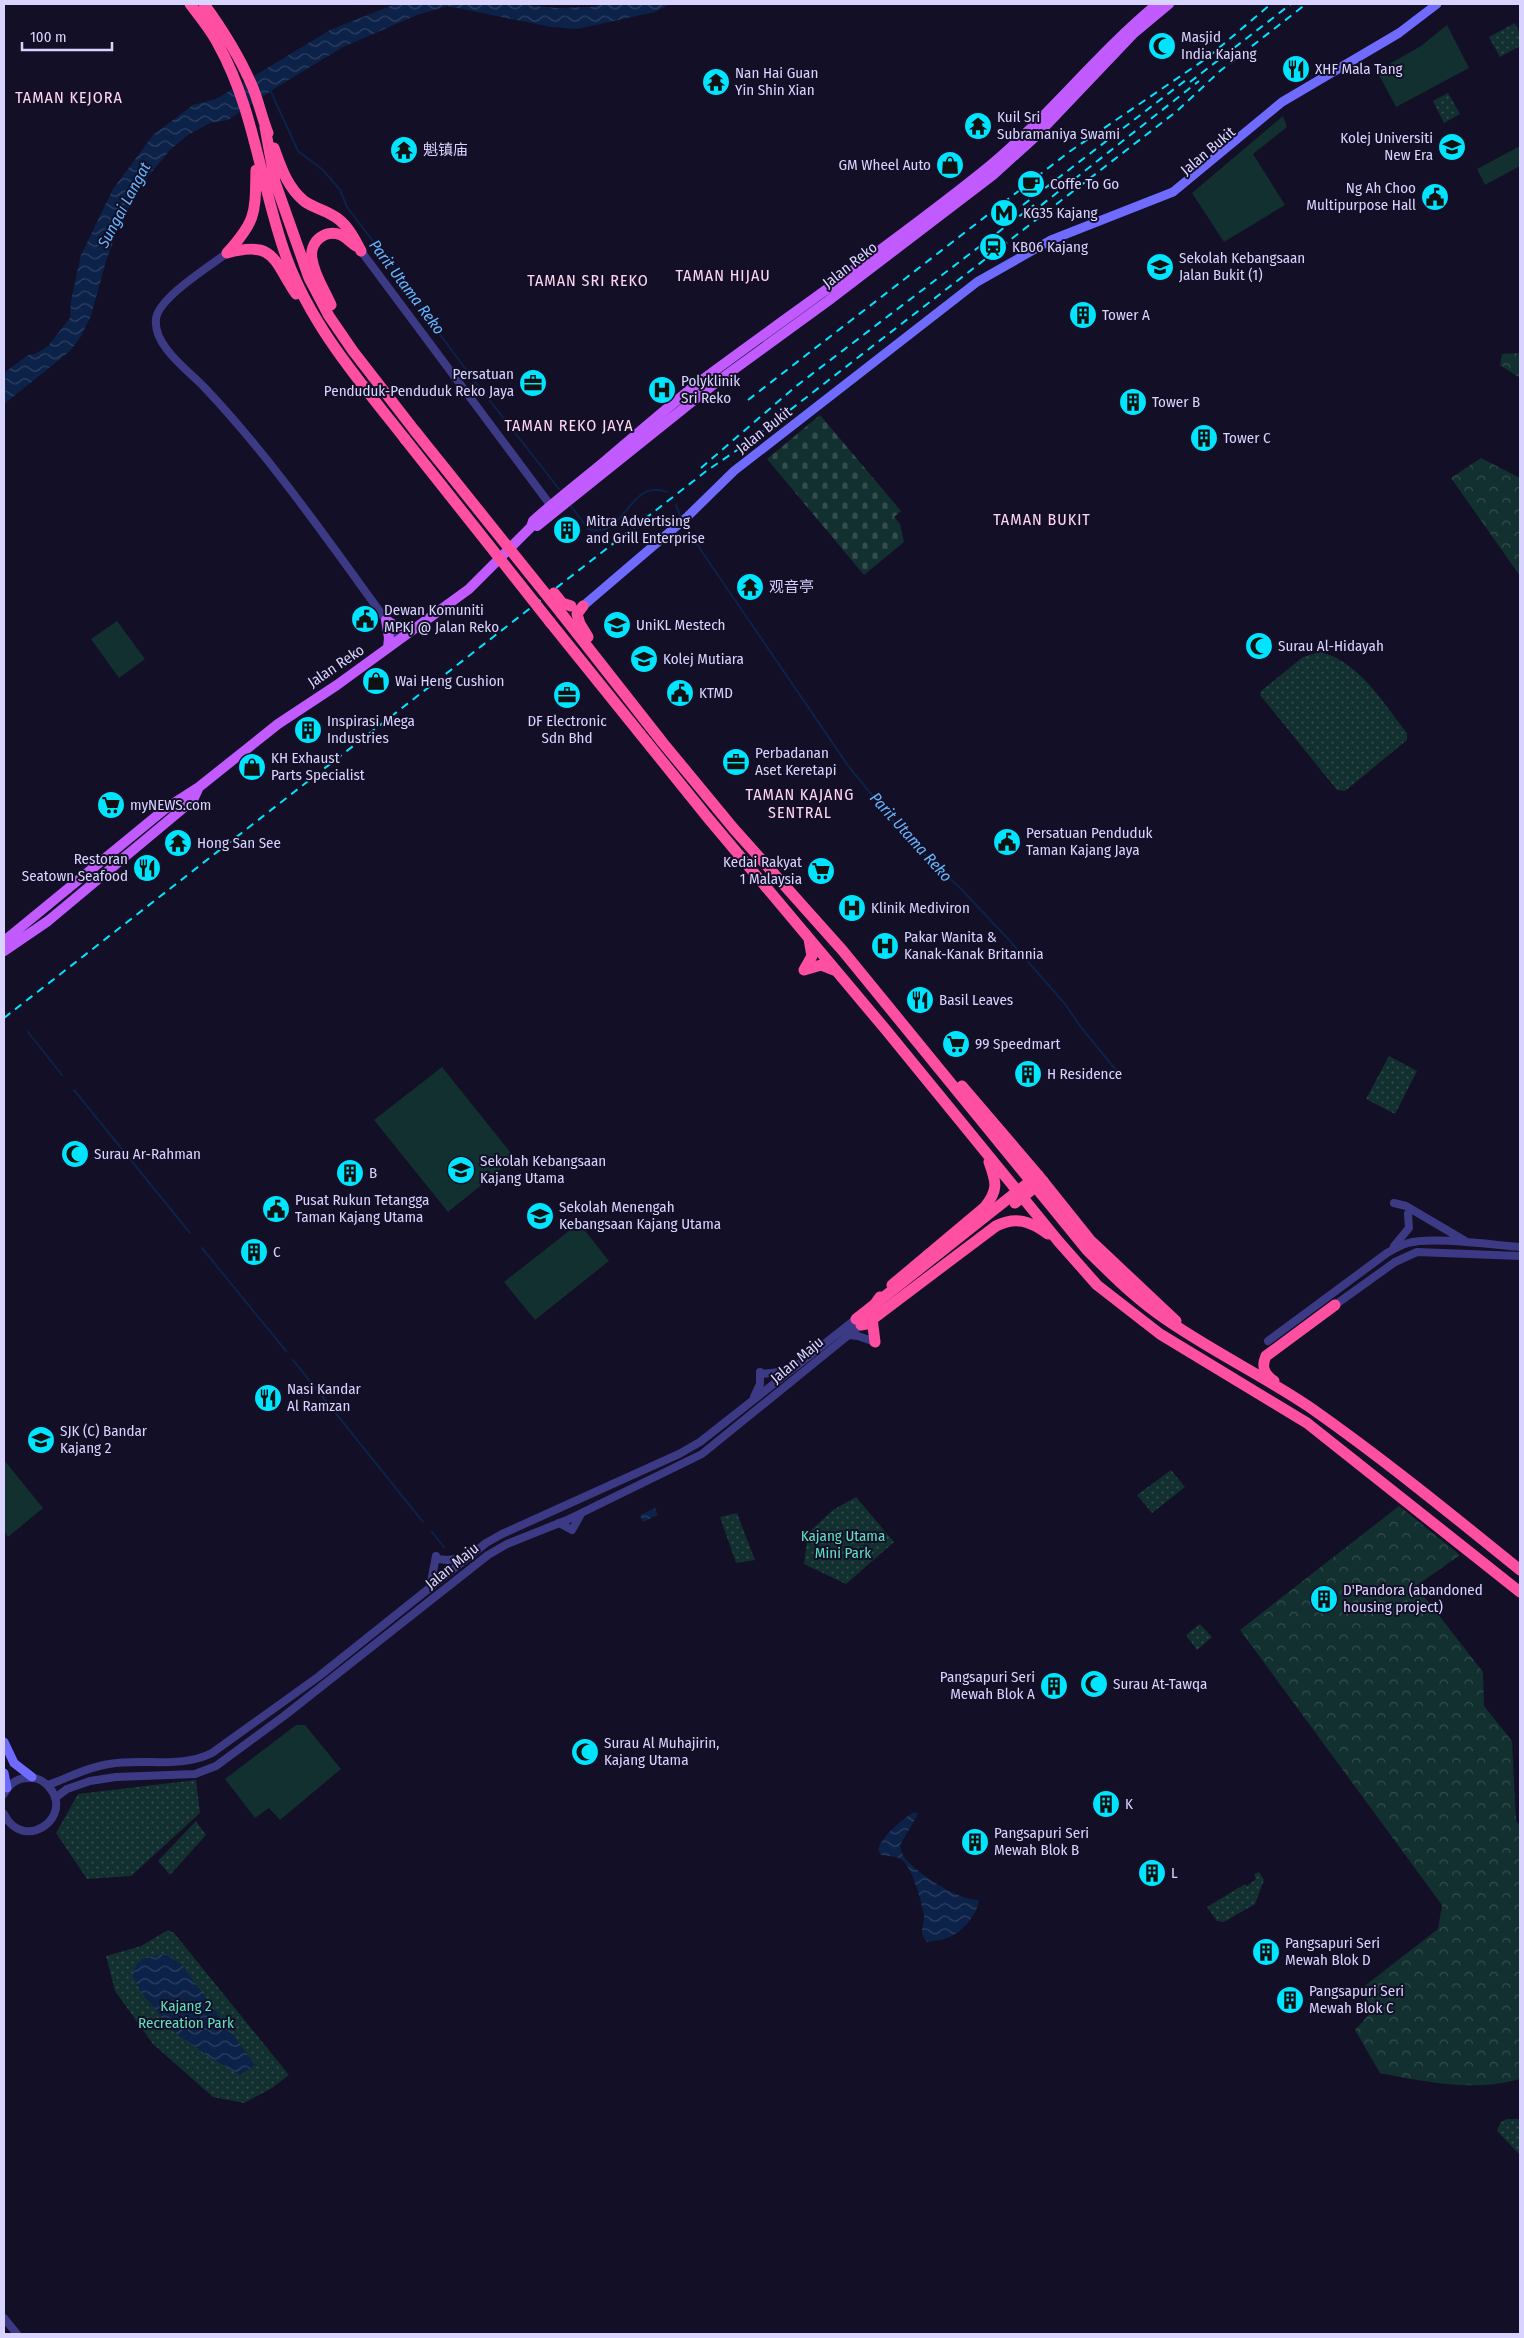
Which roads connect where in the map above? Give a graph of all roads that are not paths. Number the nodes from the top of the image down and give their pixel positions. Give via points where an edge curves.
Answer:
1 (190, 4) edge
2 (204, 4) edge
3 (1156, 4) edge
4 (1169, 4) edge
5 (1437, 4) edge
6 (1446, 4) edge
7 (265, 127) junction
8 (256, 151) junction
9 (361, 251) junction
10 (227, 253) junction
11 (972, 288) junction
12 (314, 314) junction
13 (353, 351) junction
14 (552, 508) junction
15 (517, 556) junction
16 (585, 605) junction
17 (386, 620) junction
18 (415, 628) junction
19 (400, 639) junction
20 (388, 648) junction
21 (612, 678) junction
22 (199, 787) junction
23 (98, 863) junction
24 (82, 865) dead end
25 (808, 936) junction
26 (4, 942) edge
27 (4, 951) edge
28 (838, 972) junction
29 (890, 1008) junction
30 (979, 1145) junction
31 (1040, 1178) junction
32 (1394, 1203) dead end
33 (1408, 1214) dead end
34 (1059, 1242) junction
35 (1473, 1244) junction
36 (1520, 1247) edge
37 (1387, 1253) junction
38 (1520, 1256) edge
39 (1331, 1301) junction
40 (881, 1302) junction
41 (872, 1318) junction
42 (858, 1322) junction
43 (1186, 1333) junction
44 (848, 1335) junction
45 (1268, 1341) dead end
46 (875, 1342) joint
47 (789, 1370) junction
48 (789, 1384) junction
49 (770, 1385) junction
50 (753, 1399) junction
51 (1307, 1406) junction
52 (761, 1407) junction
53 (468, 1557) junction
54 (473, 1566) junction
55 (1520, 1570) edge
56 (449, 1572) junction
57 (430, 1587) junction
58 (1520, 1592) edge
59 (440, 1594) junction
60 (4, 1742) edge
61 (4, 1773) edge
62 (32, 1778) junction
63 (48, 1785) junction
64 (5, 1791) edge
65 (55, 1798) junction
66 (4, 1814) edge
67 (4, 1826) edge
68 (13, 1827) junction
69 (4, 2318) edge
70 (17, 2334) edge

1 - 8 highway via 228,62
2 - 7 highway via 240,59
3 - 14 main road, Jalan Reko via 1128,28 1028,133 982,172 702,380
4 - 14 main road, Jalan Reko via 1133,34 1036,137 992,175
5 - 11 main road, Jalan Bukit via 1399,34 1282,102 1173,192 1051,240 977,282
6 - 11 main road, Jalan Bukit via 1402,37 1284,105 1175,196 1061,240
7 - 9 highway via 287,182 305,202 342,222
7 - 13 highway via 275,182 309,278
8 - 10 highway via 255,211 242,236
8 - 12 highway via 276,229 288,262
9 - 13 highway via 342,235 327,234 312,246 311,257
9 - 14 street
10 - 12 highway via 254,248 270,254 297,296
10 - 17 street via 166,300 156,316 157,332 172,354 250,439
11 - 16 main road, Jalan Bukit via 734,471 686,518
12 - 25 highway, bridge via 343,359 550,622
13 - 15 highway, bridge
14 - 18 main road, Jalan Reko via 533,521 531,527 482,577
15 - 16 highway, bridge via 538,574 562,603
15 - 21 highway, bridge
16 - 21 highway via 578,614 580,624 602,655
17 - 18 main road via 401,627
17 - 19 street
17 - 20 main road
18 - 19 main road, Jalan Reko
19 - 20 main road, Jalan Reko
20 - 22 main road, Jalan Reko via 278,724
21 - 29 highway via 734,829
22 - 23 main road, Jalan Reko via 165,809
22 - 27 main road, Jalan Reko via 192,800 48,921
23 - 24 main road via 91,868
23 - 26 main road, Jalan Reko
25 - 28 highway
25 - 28 highway via 812,956 804,970 821,965
28 - 30 highway
29 - 31 highway via 902,1015
29 - 43 highway via 1087,1250 1128,1290
30 - 34 highway
30 - 40 highway via 993,1174 996,1186 993,1196 985,1207 905,1273
31 - 40 highway, bridge
31 - 43 highway via 1090,1240 1166,1309
32 - 35 street via 1406,1206
33 - 37 street via 1410,1224 1406,1234
34 - 41 highway via 1032,1223 1006,1221
34 - 58 highway via 1097,1285 1122,1306 1160,1334 1307,1423
35 - 36 street
35 - 37 street via 1415,1242
37 - 39 street
38 - 39 street via 1417,1252
39 - 45 street
39 - 51 highway via 1268,1352 1264,1359 1265,1374
40 - 42 highway
41 - 42 highway
41 - 46 highway
42 - 44 street, Jalan Maju
42 - 47 street, Jalan Maju
43 - 51 highway
44 - 46 street
44 - 48 street, Jalan Maju
47 - 49 street, Jalan Maju
47 - 50 street via 761,1373
48 - 49 street
48 - 52 street, Jalan Maju
49 - 50 street, Jalan Maju
49 - 52 street
50 - 53 street, Jalan Maju via 686,1450 502,1534
51 - 55 highway
52 - 54 street, Jalan Maju via 702,1454 502,1547
53 - 56 street, Jalan Maju
53 - 57 street via 437,1558
54 - 56 street
54 - 59 street, Jalan Maju
56 - 57 street, Jalan Maju
56 - 59 street
57 - 63 street, Jalan Maju via 318,1677 207,1756 178,1762 109,1764 86,1769
59 - 65 street, Jalan Maju via 212,1768 195,1774 90,1781 67,1789
60 - 62 main road via 14,1763
61 - 64 main road
62 - 63 street
62 - 64 street via 22,1778
63 - 65 street
65 - 68 street via 55,1811 45,1826 28,1832
66 - 68 street
67 - 68 street
69 - 70 street

